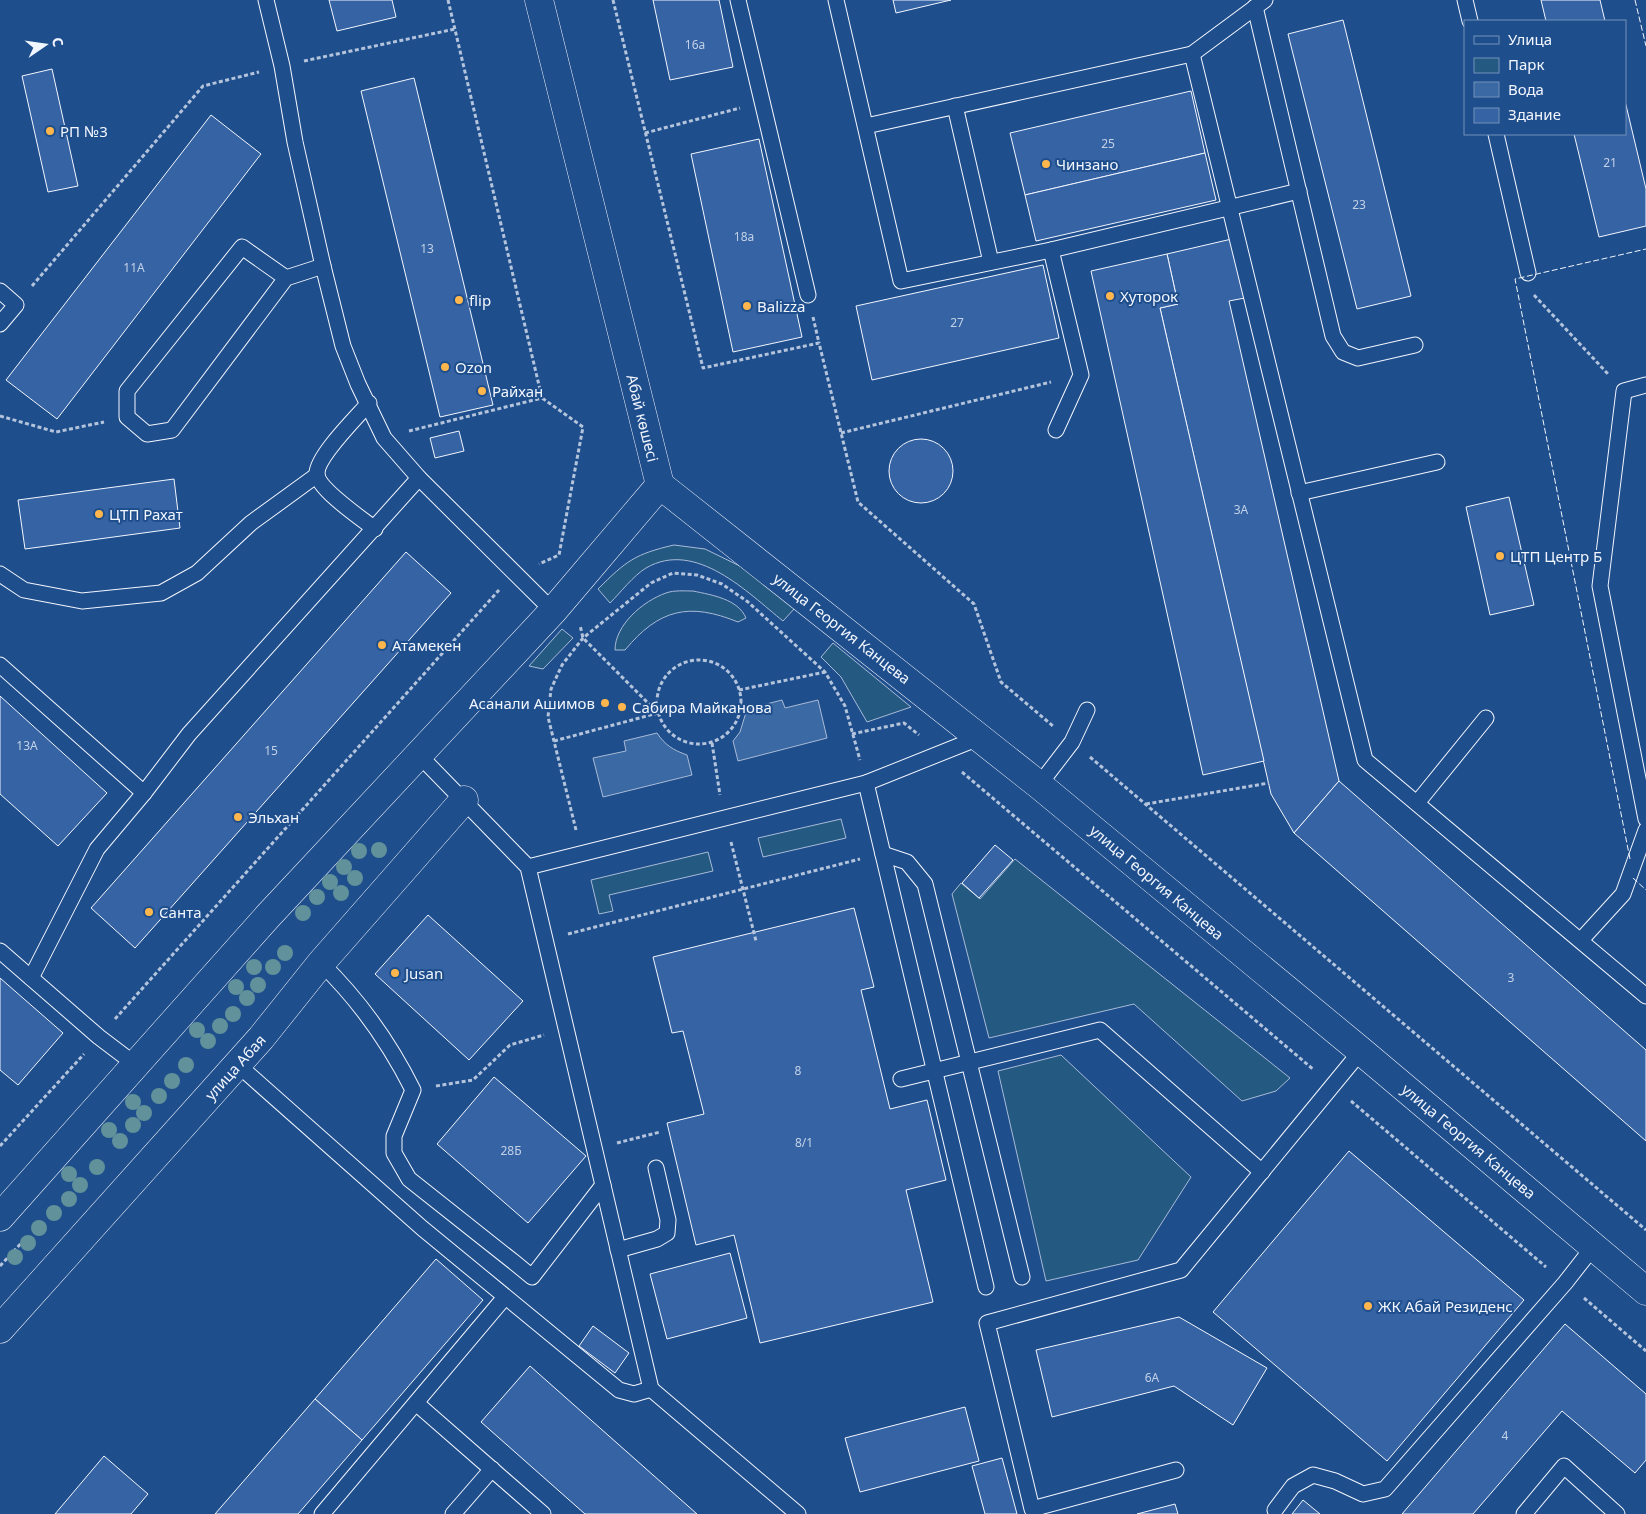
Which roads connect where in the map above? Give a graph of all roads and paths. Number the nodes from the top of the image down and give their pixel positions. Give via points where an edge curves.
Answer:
1 (266, 0) edge
2 (448, 0) edge
3 (538, 0) edge
4 (613, 0) edge
5 (738, 0) edge
6 (836, 0) edge
7 (1466, 0) edge
8 (1260, 4) edge
9 (1470, 20) edge
10 (455, 29) junction
11 (1192, 54) junction
12 (282, 66) junction
13 (762, 102) junction
14 (955, 106) junction
15 (866, 126) junction
16 (645, 133) junction
17 (1496, 135) edge
18 (1299, 191) junction
19 (1230, 208) junction
20 (1051, 250) junction
21 (991, 262) junction
22 (322, 266) junction
23 (1528, 273) joint
24 (286, 278) junction
25 (0, 291) edge
26 (808, 295) dead end
27 (16, 306) junction
28 (0, 324) edge
29 (1415, 345) dead end
30 (1081, 374) junction
31 (1646, 385) edge
32 (1624, 391) junction
33 (542, 398) junction
34 (369, 403) junction
35 (0, 416) edge
36 (127, 417) junction
37 (1056, 430) dead end
38 (841, 433) junction
39 (384, 438) junction
40 (1437, 462) dead end
41 (317, 475) junction
42 (419, 478) junction
43 (660, 485) junction
44 (1299, 493) junction
45 (374, 529) junction
46 (0, 574) edge
47 (514, 574) junction
48 (553, 611) junction
49 (583, 638) junction
50 (0, 665) edge
51 (825, 672) junction
52 (739, 690) junction
53 (1087, 710) dead end
54 (658, 713) junction
55 (1486, 718) dead end
56 (852, 734) junction
57 (981, 737) junction
58 (553, 741) junction
59 (1072, 742) junction
60 (712, 743) junction
61 (940, 753) junction
62 (418, 754) junction
63 (716, 778) dead end
64 (866, 783) junction
65 (1269, 783) dead end
66 (1039, 785) junction
67 (144, 793) junction
68 (464, 800) junction
69 (1417, 803) junction
70 (1146, 804) junction
71 (1646, 819) edge
72 (1646, 830) edge
73 (730, 839) dead end
74 (582, 854) junction
75 (883, 854) junction
76 (854, 861) dead end
77 (528, 867) junction
78 (743, 890) junction
79 (595, 928) dead end
80 (1581, 940) junction
81 (756, 941) dead end
82 (0, 951) edge
83 (322, 964) junction
84 (31, 978) junction
85 (1646, 996) edge
86 (566, 1028) junction
87 (99, 1037) junction
88 (1361, 1051) junction
89 (969, 1062) junction
90 (238, 1064) junction
91 (136, 1065) junction
92 (934, 1071) junction
93 (901, 1079) dead end
94 (1334, 1086) junction
95 (413, 1090) junction
96 (660, 1132) dead end
97 (0, 1146) edge
98 (594, 1149) junction
99 (656, 1168) dead end
100 (1262, 1172) junction
101 (603, 1185) junction
102 (0, 1217) edge
103 (1646, 1230) edge
104 (1594, 1246) junction
105 (618, 1250) junction
106 (1022, 1277) dead end
107 (1565, 1283) junction
108 (986, 1287) dead end
109 (1646, 1291) edge
110 (505, 1296) junction
111 (0, 1329) edge
112 (1646, 1351) edge
113 (651, 1389) junction
114 (416, 1403) junction
115 (492, 1469) junction
116 (1176, 1470) dead end
117 (1275, 1510) dead end
118 (1607, 1511) edge
119 (322, 1514) edge
120 (453, 1514) edge
121 (543, 1514) edge
122 (798, 1514) edge
123 (1524, 1514) edge

1 - 12 lane
2 - 10 path
3 - 43 street, Абай көшесі
4 - 16 path
5 - 13 lane
6 - 15 lane
7 - 9 lane
8 - 11 lane
8 - 18 lane
10 - 12 path
10 - 33 path
11 - 14 lane
11 - 19 lane
12 - 22 lane
12 - 27 path via 202,86
13 - 16 path
13 - 26 lane
14 - 15 lane
14 - 21 lane
15 - 21 lane via 901,281
16 - 38 path via 703,368 819,342
17 - 23 lane
18 - 19 lane
18 - 29 lane via 1333,336 1342,352 1358,358
19 - 20 lane
19 - 44 lane
20 - 21 lane
20 - 30 lane
22 - 24 lane
22 - 34 lane via 343,346
23 - 32 path via 1534,295
24 - 36 lane via 172,430 147,434
24 - 36 lane via 242,246 127,391
25 - 27 lane
27 - 28 lane
30 - 37 lane
30 - 38 path
31 - 32 lane
32 - 71 lane via 1600,586
33 - 39 path
33 - 47 path via 583,427 559,556
34 - 39 lane
34 - 41 lane via 319,462
35 - 36 path via 56,432
38 - 59 path via 858,502 974,604 1001,682
39 - 42 lane
40 - 44 lane
41 - 45 lane via 323,486
41 - 46 lane via 251,523 197,573 161,593 82,601 24,590
42 - 45 lane
42 - 47 lane
43 - 48 street
43 - 57 street, улица Георгия Канцева
44 - 69 lane via 1366,760
45 - 67 lane via 189,734
47 - 48 lane
47 - 87 path
48 - 62 street
49 - 51 path via 651,582 673,573 697,575 722,584 748,602
49 - 54 path
49 - 58 path via 562,665 551,689 548,717
50 - 67 lane
51 - 52 path
51 - 56 path via 845,706
52 - 54 path via 730,674 719,665 691,660 678,665 663,680 657,699
52 - 60 path via 742,700 737,721 724,737
53 - 59 lane
54 - 58 path
54 - 60 path via 663,726 684,743
55 - 69 lane
56 - 61 path via 904,723
56 - 64 path
57 - 61 lane
57 - 66 street, улица Георгия Канцева
58 - 74 path
59 - 66 lane
59 - 70 path
60 - 63 path
61 - 64 lane
61 - 94 path
62 - 68 lane
62 - 91 street
64 - 74 lane
64 - 75 lane
65 - 70 path
66 - 88 street, улица Георгия Канцева
67 - 84 lane via 97,849
68 - 77 lane
68 - 83 street, улица Абая
69 - 80 lane
70 - 103 path
72 - 80 lane via 1623,894
73 - 78 path
74 - 77 lane
75 - 89 lane via 907,862 925,884
75 - 92 lane
76 - 78 path
77 - 86 lane
78 - 79 path
78 - 81 path
80 - 85 lane
82 - 84 lane
83 - 90 street, улица Абая
83 - 95 lane via 346,988
84 - 87 lane
86 - 95 path via 510,1045 473,1080
86 - 98 lane
87 - 91 lane
87 - 97 path
88 - 94 lane
88 - 104 street, улица Георгия Канцева
89 - 92 lane
89 - 100 lane via 1100,1030
89 - 106 lane
90 - 110 lane via 422,1228
90 - 111 street, улица Абая
91 - 102 street
92 - 93 lane
92 - 108 lane
94 - 100 lane
94 - 107 path
95 - 101 lane via 394,1136 394,1152 409,1178 532,1277
96 - 98 path
98 - 101 lane
99 - 105 lane via 668,1220 667,1233
100 - 116 lane via 1181,1270 986,1323 1032,1509
101 - 105 lane
104 - 107 lane
104 - 109 street, улица Георгия Канцева
105 - 113 lane
107 - 112 path
107 - 117 lane via 1385,1489 1364,1494 1313,1475 1292,1486
110 - 113 lane via 619,1390 634,1394
110 - 114 lane
113 - 122 lane
114 - 115 lane
114 - 119 lane
115 - 120 lane
115 - 121 lane
118 - 123 lane via 1564,1466

